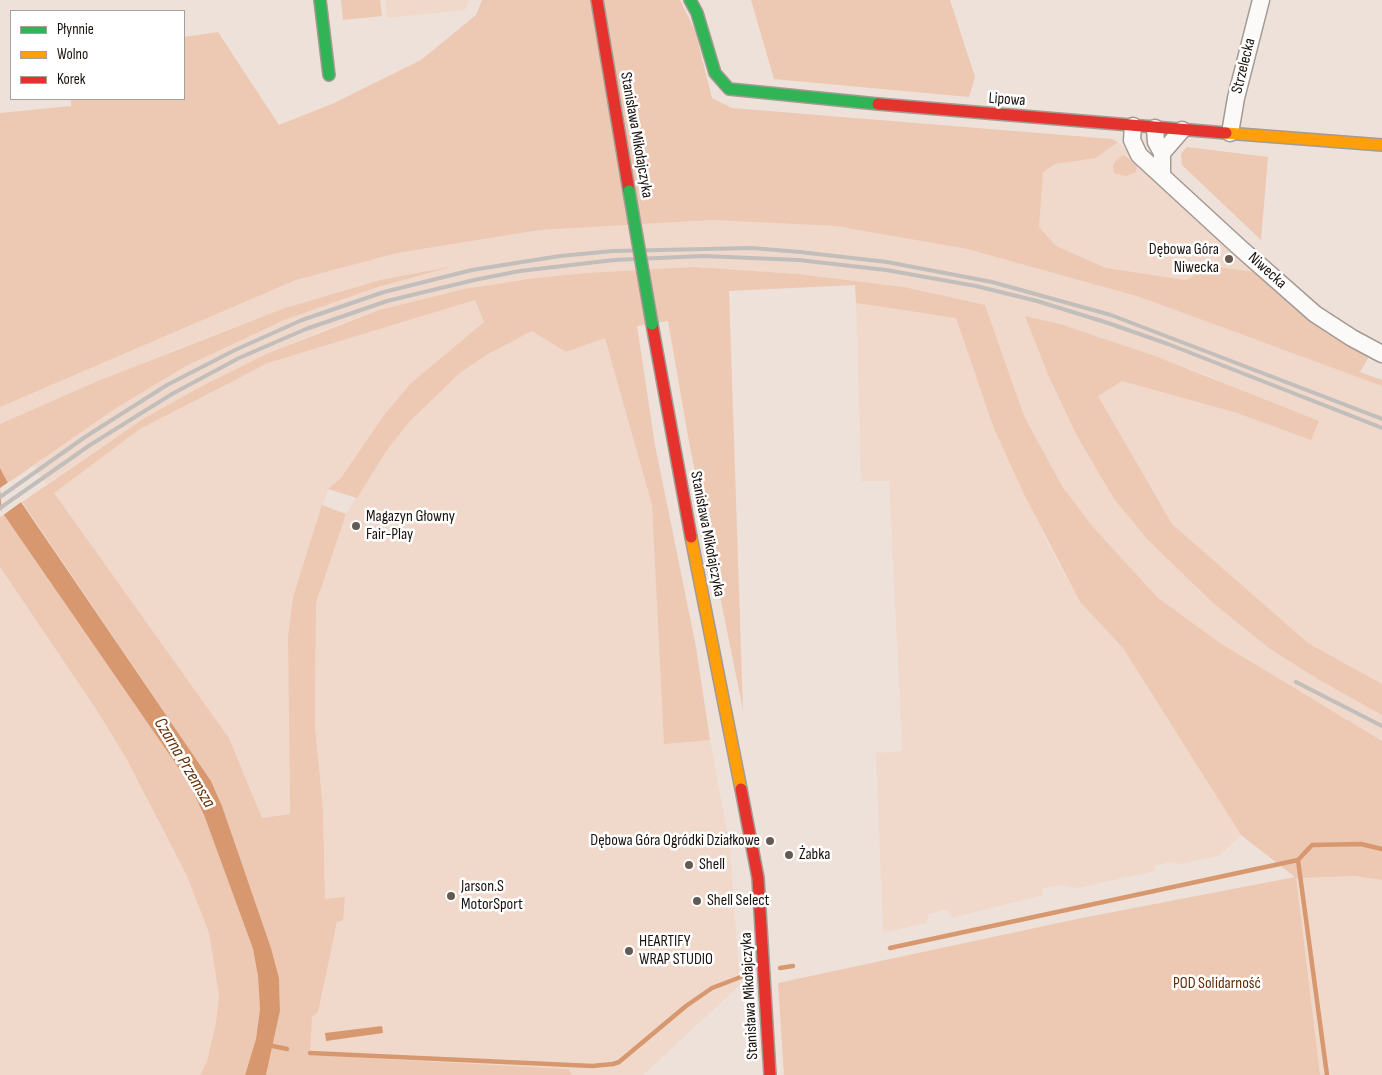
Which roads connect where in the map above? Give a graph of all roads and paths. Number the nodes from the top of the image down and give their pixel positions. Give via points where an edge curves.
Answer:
1 (320, 0) edge
2 (597, 0) edge
3 (690, 0) edge
4 (1261, 0) edge
5 (329, 75) dead end
6 (1133, 126) junction
7 (1155, 128) junction
8 (1182, 130) junction
9 (1230, 133) junction
10 (1382, 145) edge
11 (1162, 153) junction
12 (1162, 174) junction
13 (1382, 354) edge
14 (770, 1075) edge

1 - 5 street
2 - 14 street, Stanisława Mikołajczyka, bridge via 670,430 758,878
3 - 6 street, Lipowa via 715,73 734,91
4 - 9 street, Strzelecka
6 - 7 street, Lipowa
6 - 12 street, Niwecka via 1132,140 1139,155
7 - 8 street, Lipowa
7 - 11 street via 1156,142
8 - 9 street, Lipowa
8 - 11 street
9 - 10 street, Lipowa
11 - 12 street
12 - 13 street, Niwecka via 1315,314

